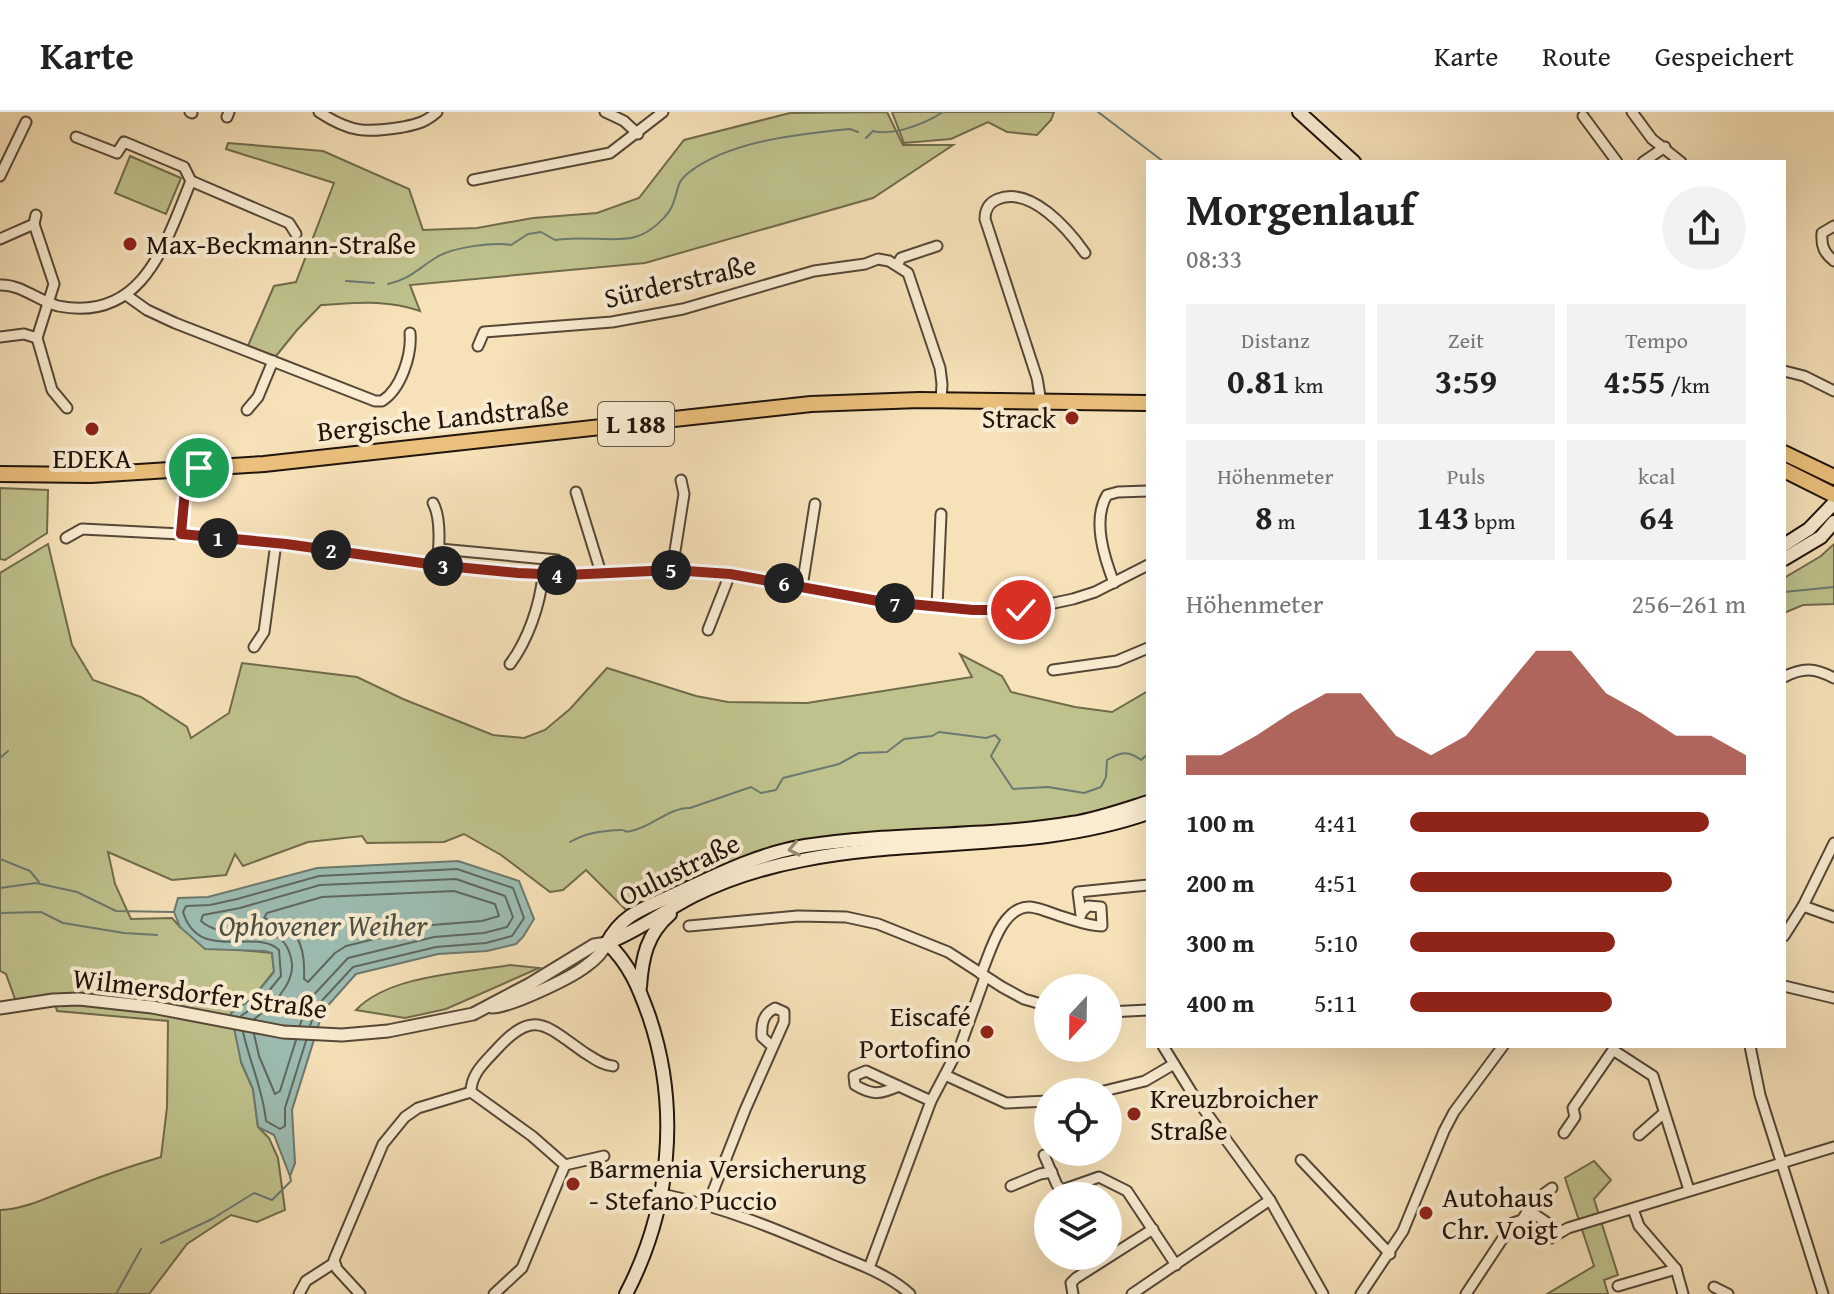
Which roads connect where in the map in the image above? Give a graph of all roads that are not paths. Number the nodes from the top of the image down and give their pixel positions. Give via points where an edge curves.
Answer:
1 (319, 112) edge
2 (437, 112) edge
3 (605, 112) edge
4 (663, 112) edge
5 (1299, 112) edge
6 (1632, 112) edge
7 (1583, 116) dead end
8 (26, 122) dead end
9 (638, 134) junction
10 (76, 137) dead end
11 (1665, 147) junction
12 (1352, 160) edge
13 (1616, 160) edge
14 (1646, 160) edge
15 (1679, 160) edge
16 (0, 176) edge
17 (473, 180) dead end
18 (191, 181) junction
19 (1834, 226) edge
20 (296, 234) dead end
21 (0, 239) edge
22 (937, 246) dead end
23 (1085, 253) dead end
24 (1834, 261) edge
25 (897, 265) junction
26 (0, 285) edge
27 (126, 295) junction
28 (49, 304) junction
29 (410, 333) dead end
30 (0, 337) edge
31 (37, 338) junction
32 (478, 346) dead end
33 (273, 361) junction
34 (1786, 372) edge
35 (1834, 391) edge
36 (941, 401) junction
37 (1041, 402) junction
38 (1146, 403) edge
39 (67, 408) dead end
40 (247, 410) dead end
41 (1786, 454) edge
42 (187, 469) junction
43 (1786, 471) edge
44 (0, 474) edge
45 (1834, 477) edge
46 (681, 480) dead end
47 (1146, 491) edge
48 (576, 492) dead end
49 (1834, 495) edge
50 (433, 503) dead end
51 (1834, 503) edge
52 (815, 504) dead end
53 (941, 514) dead end
54 (1834, 522) edge
55 (1834, 531) edge
56 (181, 534) junction
57 (1821, 537) junction
58 (66, 538) dead end
59 (276, 543) junction
60 (1786, 544) edge
61 (440, 549) junction
62 (1786, 558) edge
63 (436, 565) junction
64 (1146, 569) edge
65 (672, 570) junction
66 (601, 573) junction
67 (730, 574) junction
68 (543, 575) junction
69 (566, 575) junction
70 (1114, 583) junction
71 (802, 587) junction
72 (937, 607) junction
73 (708, 630) dead end
74 (254, 647) dead end
75 (1146, 649) edge
76 (510, 664) dead end
77 (1053, 670) dead end
78 (1786, 676) edge
79 (1834, 678) edge
80 (1146, 803) edge
81 (1146, 814) edge
82 (1834, 843) edge
83 (740, 877) junction
84 (1146, 885) edge
85 (1803, 906) junction
86 (1834, 917) edge
87 (689, 926) dead end
88 (1786, 933) edge
89 (607, 943) junction
90 (983, 975) junction
91 (1786, 986) edge
92 (640, 990) junction
93 (1834, 998) edge
94 (1034, 1002) edge
95 (0, 1008) edge
96 (1145, 1010) edge
97 (1122, 1011) edge
98 (772, 1046) dead end
99 (1164, 1048) edge
100 (1502, 1048) edge
101 (1750, 1048) edge
102 (1174, 1064) junction
103 (613, 1066) dead end
104 (945, 1075) junction
105 (899, 1086) dead end
106 (1122, 1087) edge
107 (471, 1092) junction
108 (931, 1101) junction
109 (1034, 1102) edge
110 (1664, 1113) junction
111 (1564, 1133) dead end
112 (1639, 1135) dead end
113 (1834, 1147) edge
114 (604, 1156) dead end
115 (1301, 1160) dead end
116 (1781, 1162) junction
117 (565, 1165) junction
118 (1049, 1166) edge
119 (1052, 1172) junction
120 (1056, 1182) edge
121 (1087, 1182) edge
122 (1110, 1182) edge
123 (1011, 1186) dead end
124 (1122, 1188) edge
125 (1552, 1188) dead end
126 (1689, 1190) junction
127 (662, 1194) junction
128 (1270, 1200) junction
129 (708, 1204) junction
130 (1633, 1209) junction
131 (1528, 1210) junction
132 (1522, 1220) junction
133 (1153, 1229) junction
134 (1561, 1232) junction
135 (1122, 1246) edge
136 (1390, 1254) junction
137 (334, 1263) junction
138 (1176, 1265) junction
139 (869, 1268) junction
140 (1676, 1269) junction
141 (1086, 1270) edge
142 (1618, 1286) dead end
143 (1714, 1287) dead end
144 (299, 1294) edge
145 (360, 1294) edge
146 (494, 1294) edge
147 (626, 1294) edge
148 (910, 1294) edge
149 (1073, 1294) edge
150 (1132, 1294) edge
151 (1323, 1294) edge
152 (1361, 1294) edge
153 (1466, 1294) edge
154 (1683, 1294) edge
155 (1728, 1294) edge
156 (1823, 1294) edge

1 - 2 street via 367,133 419,124
3 - 9 street
4 - 9 street
5 - 12 main road
6 - 11 street
7 - 13 street
8 - 16 street
9 - 17 street via 610,153
10 - 18 street via 117,153 124,142 184,167
11 - 14 street
11 - 15 street
18 - 20 street via 289,223
18 - 27 street via 167,242
19 - 24 street via 1822,233 1823,248
21 - 28 street via 35,220 54,284
22 - 25 street, Sürderstraße via 901,258
23 - 37 street via 1075,238 1028,200 1004,198 986,209
25 - 32 street, Sürderstraße via 878,259 814,271 683,309 612,322 484,332
25 - 36 street via 908,273 940,368
26 - 28 street
27 - 28 street via 77,310
27 - 33 street via 175,323
28 - 31 street
29 - 33 street via 399,380 382,401
30 - 31 street
31 - 39 street via 52,390
33 - 40 street
34 - 35 street
36 - 37 main road, Bergische Landstraße / L 188
36 - 42 main road, Bergische Landstraße / L 188 via 811,404
37 - 38 main road, Bergische Landstraße / L 188
41 - 45 main road
42 - 44 main road, Bergische Landstraße / L 188
42 - 56 street
43 - 49 main road
46 - 65 street via 684,494
47 - 70 street via 1107,495 1101,505 1102,547
48 - 66 street
50 - 61 street
51 - 60 main road
52 - 71 street
53 - 72 street
54 - 57 main road
55 - 57 main road
56 - 58 street via 82,529
56 - 59 street
57 - 62 main road
59 - 63 street
59 - 74 street via 264,632
61 - 63 street
61 - 69 street via 557,560
63 - 68 street
64 - 70 street
65 - 66 street
65 - 67 street
66 - 69 street
67 - 71 street
67 - 73 street
68 - 69 street
68 - 76 street via 535,613
70 - 72 street via 1032,608
71 - 72 street
75 - 77 street via 1117,661
78 - 79 street via 1806,669
80 -> 89 main road, Oulustraße via 1073,823 850,841 759,857 647,905 626,918
81 - 83 main road, Oulustraße via 1057,836 868,850
82 - 85 street
83 - 89 main road, Oulustraße
83 - 92 main road via 663,920 644,949
84 - 90 street via 1078,892 1080,918 1030,907 1019,910 1003,924
85 - 86 street
85 - 88 street
87 - 90 street via 846,917 948,952
89 - 92 main road via 622,957
89 - 95 street, Wilmersdorfer Straße via 594,945 487,1007 408,1029 342,1035 283,1032 79,999
90 - 94 street
90 - 104 street
91 - 93 street
92 - 127 main road via 658,1044 668,1103
96 - 97 street
98 - 129 street
99 - 102 street
100 - 136 street via 1454,1112
101 - 116 street
102 - 106 street via 1145,1081
102 - 128 street
103 - 107 street via 551,1030 528,1024 514,1030 477,1071
104 - 108 street
104 - 109 street via 1006,1103
105 - 108 street
107 - 117 street
107 - 137 street via 418,1108 383,1144
108 - 139 street
110 - 111 street via 1653,1076 1613,1050 1573,1108 1575,1117
110 - 112 street
110 - 126 street
113 - 116 street
114 - 117 street
115 - 136 street
116 - 126 street
116 - 156 street
117 - 146 street via 522,1268
118 - 119 street
119 - 120 street
119 - 123 street
121 - 122 street via 1099,1177
124 - 133 street
125 - 131 street
126 - 130 street
127 - 129 street
127 - 147 main road via 648,1246
128 - 138 street
128 - 151 street
129 - 139 street
130 - 134 street
130 - 140 street via 1639,1226
131 - 132 street
131 - 134 street
132 - 134 street via 1551,1238
132 - 153 street via 1513,1223
133 - 135 street
133 - 138 street
136 - 152 street
137 - 144 street via 306,1281
137 - 145 street
138 - 150 street
139 - 148 street
140 - 142 street
140 - 154 street
141 - 149 street via 1071,1283
143 - 155 street

